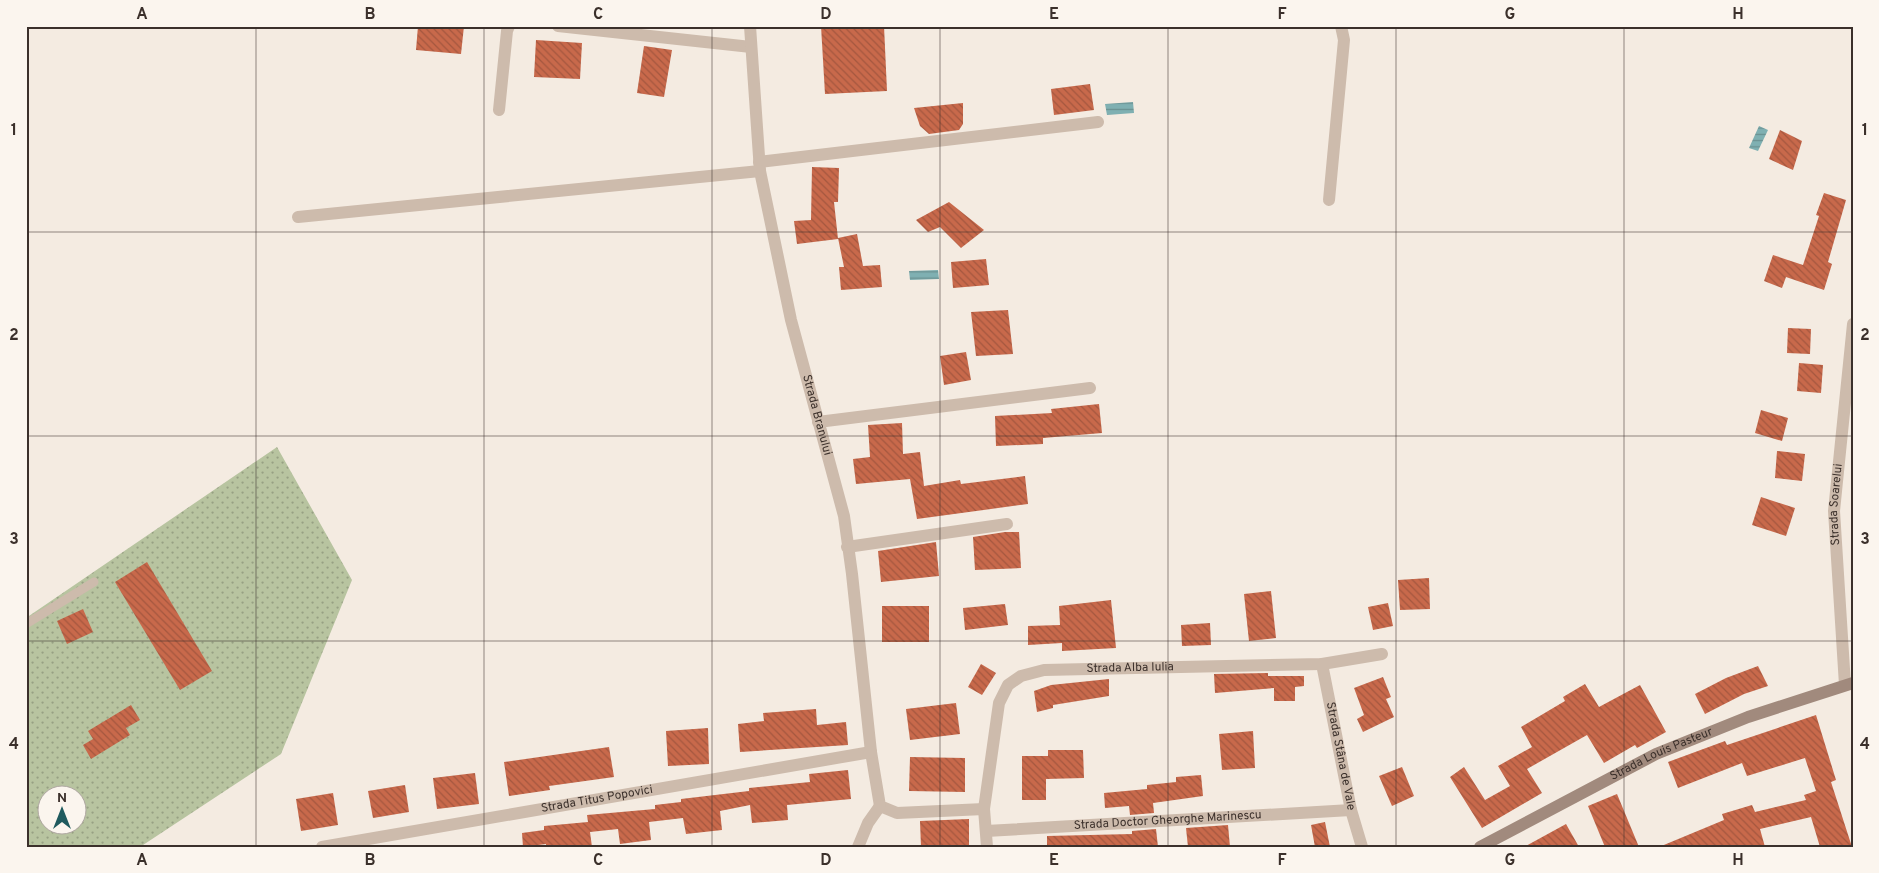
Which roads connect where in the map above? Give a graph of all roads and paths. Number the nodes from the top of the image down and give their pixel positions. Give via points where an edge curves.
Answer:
1 (509, 26) edge
2 (558, 26) edge
3 (750, 26) edge
4 (1341, 26) edge
5 (751, 46) junction
6 (499, 110) dead end
7 (1098, 122) dead end
8 (760, 166) junction
9 (1330, 200) dead end
10 (298, 217) dead end
11 (1853, 324) edge
12 (1090, 388) dead end
13 (818, 422) junction
14 (1006, 524) dead end
15 (847, 547) junction
16 (94, 582) dead end
17 (26, 624) edge
18 (1382, 654) dead end
19 (1322, 664) junction
20 (1849, 684) edge
21 (871, 752) junction
22 (880, 806) junction
23 (984, 809) junction
24 (1351, 810) junction
25 (986, 832) junction
26 (322, 847) edge
27 (858, 847) edge
28 (986, 847) edge
29 (1362, 847) edge
30 (1480, 847) edge

1 - 6 street
2 - 5 street
3 - 5 street, Strada Branului
4 - 9 street via 1344,40
5 - 8 street, Strada Branului
7 - 8 street
8 - 10 street
8 - 13 street, Strada Branului via 784,287
11 - 20 street, Strada Soarelui via 1834,512
12 - 13 street
13 - 15 street, Strada Branului via 844,516
14 - 15 street
15 - 21 street, Strada Branului
16 - 17 lane
18 - 19 street, Strada Alba Iulia
19 - 23 street, Strada Alba Iulia via 1044,670 1021,676 1008,685 998,703
19 - 24 street, Strada Stâna de Vale
20 - 30 main road, Strada Louis Pasteur via 1748,717 1656,754
21 - 22 street, Strada Branului
21 - 26 street, Strada Titus Popovici
22 - 23 street via 897,813
22 - 27 street via 868,823
23 - 25 street
24 - 25 street, Strada Doctor Gheorghe Marinescu
24 - 29 street, Strada Stâna de Vale
25 - 28 street

